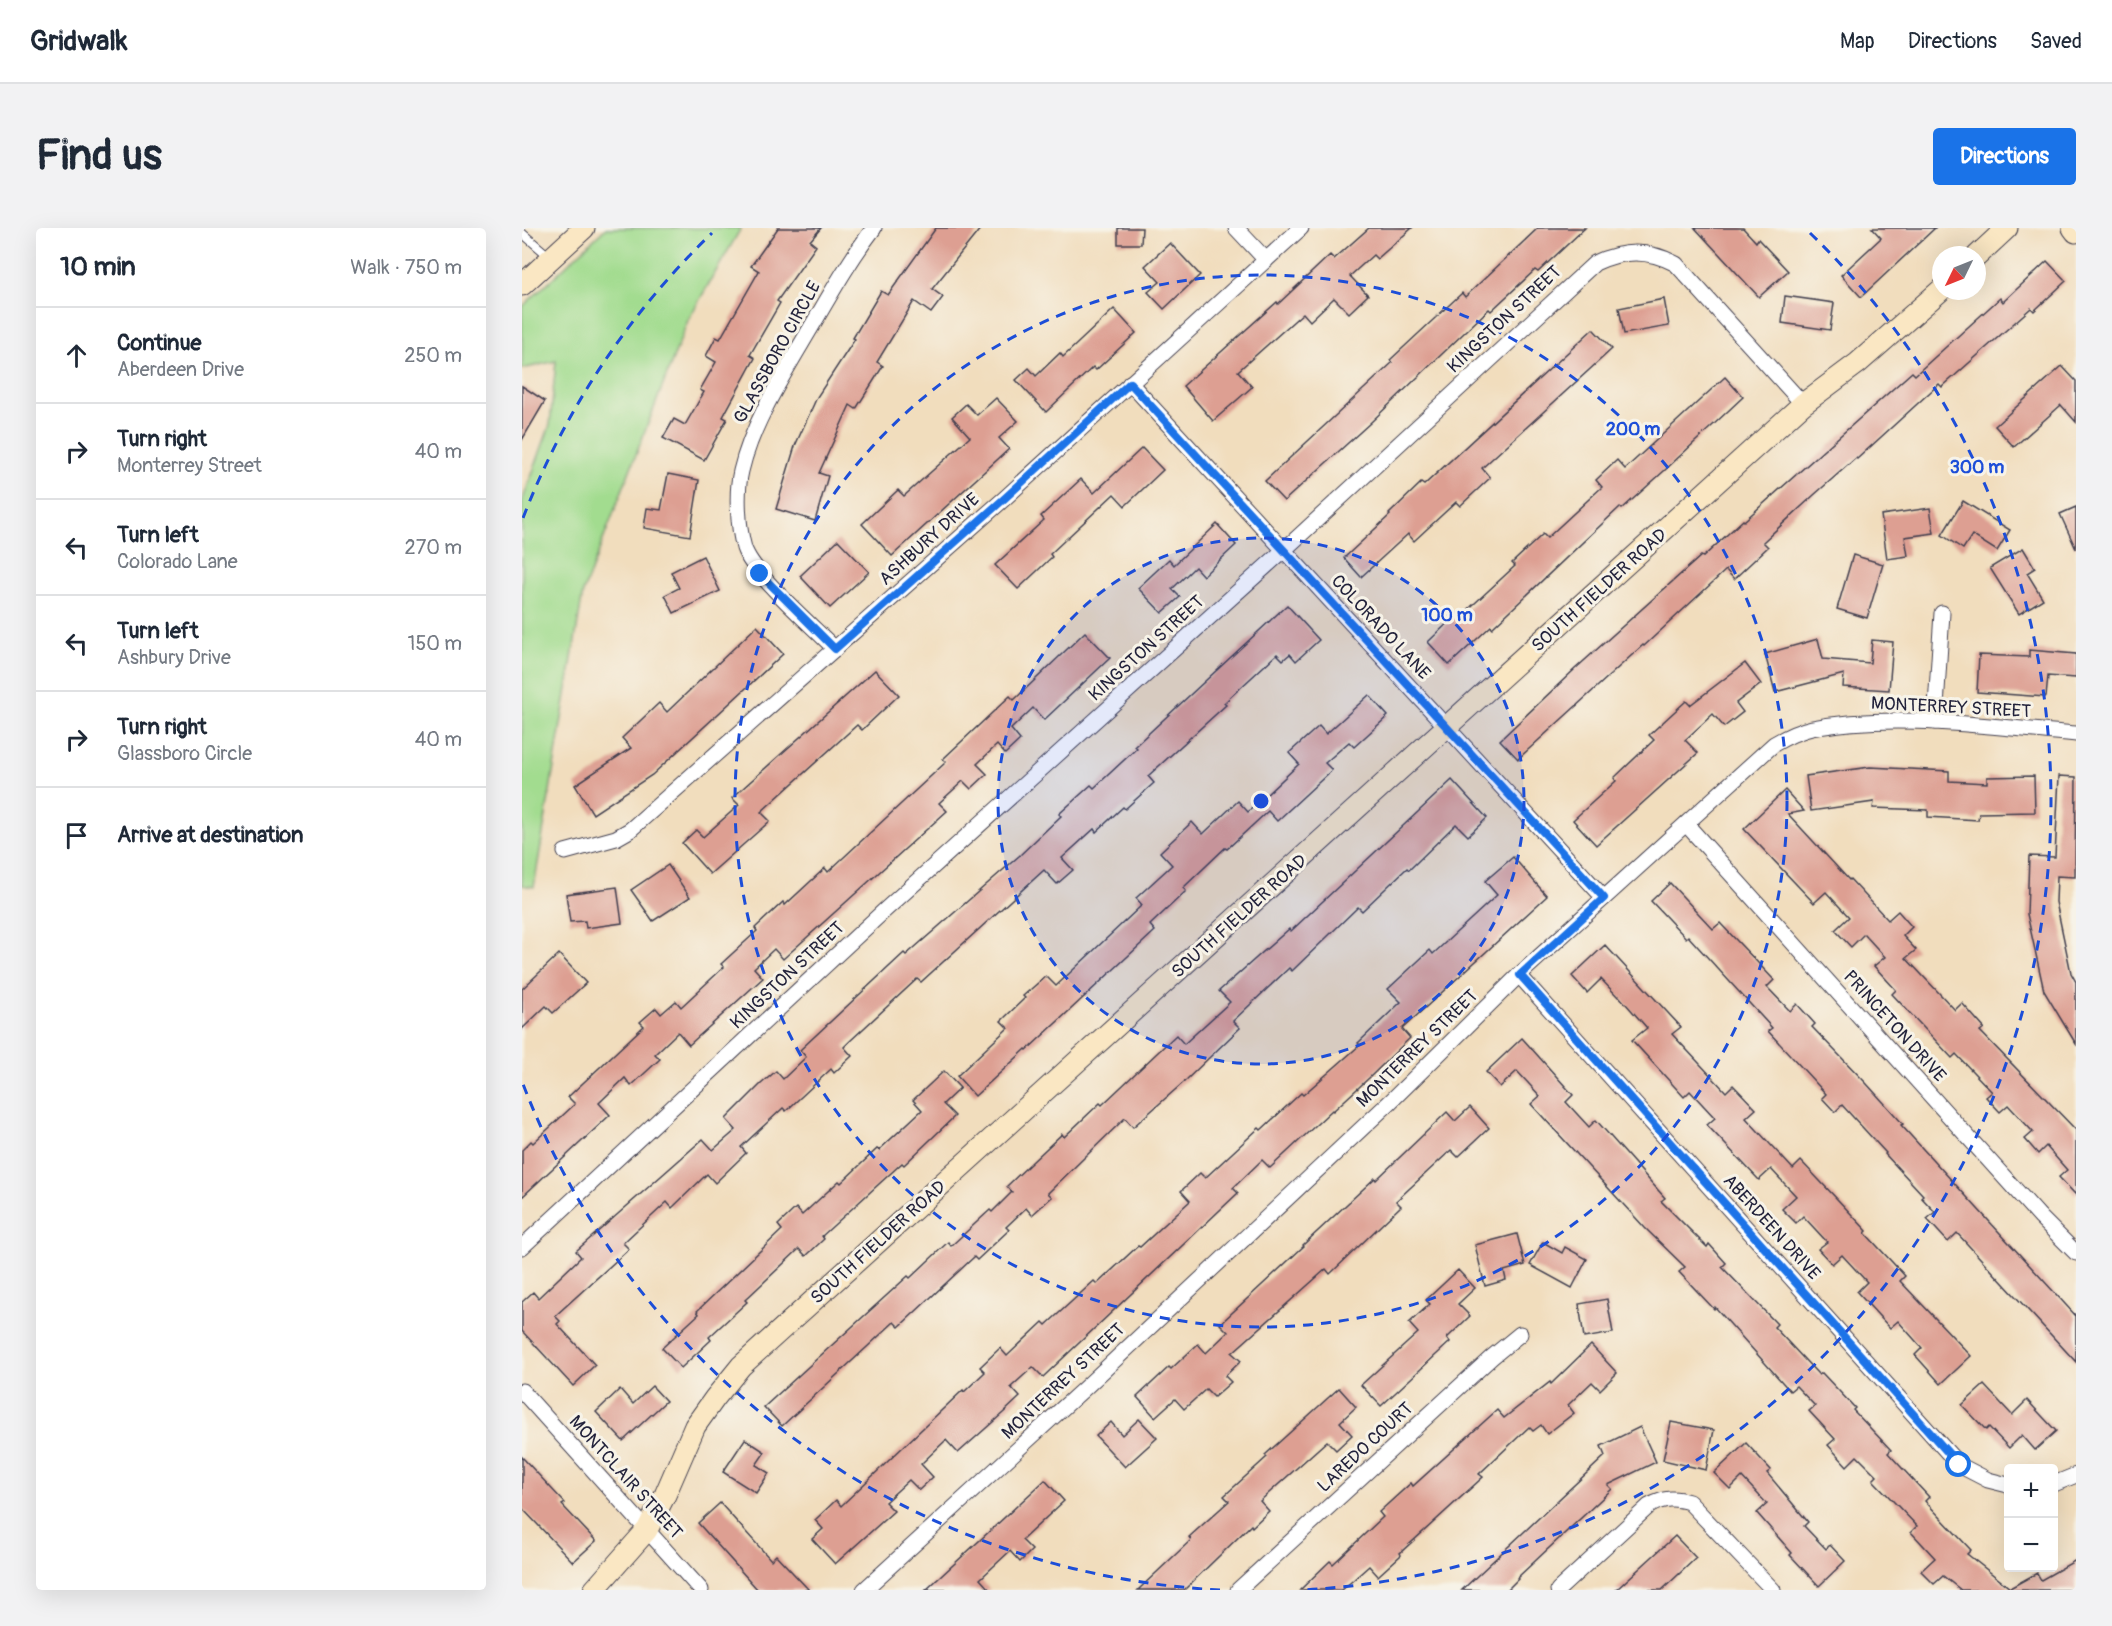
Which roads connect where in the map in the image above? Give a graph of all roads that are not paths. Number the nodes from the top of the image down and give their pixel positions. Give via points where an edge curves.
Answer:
1 (584, 228) edge
2 (874, 228) edge
3 (1236, 228) edge
4 (1301, 228) edge
5 (2007, 228) edge
6 (2073, 228) edge
7 (2076, 232) edge
8 (522, 233) edge
9 (1986, 248) edge
10 (551, 258) junction
11 (1266, 260) junction
12 (522, 285) edge
13 (1932, 298) edge
14 (1130, 383) junction
15 (1803, 404) junction
16 (1284, 550) junction
17 (1942, 613) dead end
18 (835, 649) junction
19 (1935, 722) junction
20 (1447, 727) junction
21 (2076, 734) edge
22 (1686, 824) junction
23 (565, 852) dead end
24 (1604, 898) junction
25 (1520, 975) junction
26 (522, 1247) edge
27 (2076, 1253) edge
28 (1520, 1334) dead end
29 (522, 1391) edge
30 (2076, 1475) edge
31 (2058, 1482) edge
32 (2004, 1484) edge
33 (647, 1530) junction
34 (1245, 1588) edge
35 (594, 1590) edge
36 (701, 1590) edge
37 (864, 1590) edge
38 (1558, 1590) edge
39 (1773, 1590) edge

1 - 10 street
2 - 18 street, GLASSBORO CIRCLE via 784,374 751,440 741,472 739,516 744,549 760,574
3 - 11 street
4 - 11 street, ASHBURY DRIVE
5 - 9 street
6 - 7 street
8 - 10 lane
10 - 12 street
11 - 14 street, ASHBURY DRIVE
13 - 15 street, SOUTH FIELDER ROAD via 1858,363
14 - 16 street, COLORADO LANE
14 - 18 street, ASHBURY DRIVE
15 - 16 street, KINGSTON STREET via 1676,264 1646,253 1611,255 1594,262
15 - 20 street, SOUTH FIELDER ROAD
16 - 20 street, COLORADO LANE
16 - 26 street, KINGSTON STREET via 876,918
17 - 19 street
18 - 23 street, ASHBURY DRIVE via 630,830 616,838
19 - 21 street, MONTERREY STREET
19 - 22 street, MONTERREY STREET via 1859,722 1791,735 1774,744
20 - 24 street, COLORADO LANE
20 - 33 street, SOUTH FIELDER ROAD via 741,1366 695,1426
22 - 24 street, MONTERREY STREET
22 - 27 street, PRINCETON DRIVE
24 - 25 street, MONTERREY STREET
25 - 32 street, ABERDEEN DRIVE via 1959,1465
25 - 37 street, MONTERREY STREET via 1096,1378
28 - 34 street, LAREDO COURT
29 - 33 street, MONTCLAIR STREET
30 - 31 street
33 - 35 street, SOUTH FIELDER ROAD
33 - 36 street, MONTCLAIR STREET
38 - 39 street via 1649,1506 1675,1498 1689,1502

